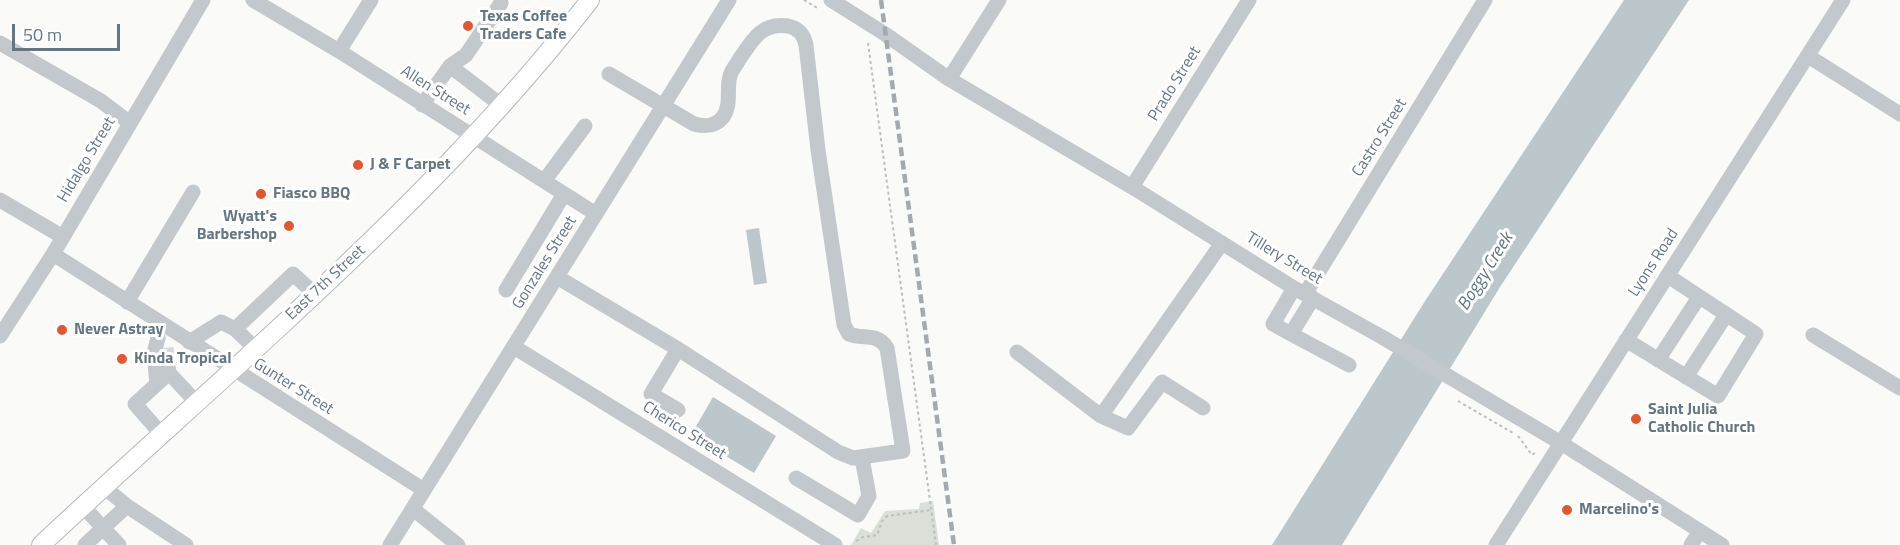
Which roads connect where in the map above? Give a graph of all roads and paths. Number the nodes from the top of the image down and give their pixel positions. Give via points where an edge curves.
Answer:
1 (203, 0) edge
2 (254, 0) edge
3 (371, 0) edge
4 (590, 0) edge
5 (729, 0) edge
6 (831, 0) edge
7 (999, 0) edge
8 (1250, 0) edge
9 (1485, 0) edge
10 (1843, 0) edge
11 (501, 3) dead end
12 (0, 43) edge
13 (869, 43) dead end
14 (339, 51) junction
15 (1808, 56) junction
16 (450, 66) junction
17 (609, 74) dead end
18 (949, 79) junction
19 (422, 105) junction
20 (501, 105) junction
21 (664, 106) junction
22 (1900, 114) edge
23 (130, 123) junction
24 (585, 126) dead end
25 (473, 136) junction
26 (543, 181) junction
27 (1132, 187) junction
28 (193, 192) dead end
29 (564, 194) junction
30 (0, 200) edge
31 (596, 214) junction
32 (63, 237) junction
33 (1222, 243) junction
34 (52, 254) junction
35 (1668, 276) junction
36 (557, 277) junction
37 (507, 290) dead end
38 (1304, 293) junction
39 (315, 294) junction
40 (1699, 297) junction
41 (127, 302) junction
42 (1726, 315) junction
43 (236, 329) junction
44 (1291, 334) junction
45 (1813, 335) dead end
46 (0, 336) edge
47 (163, 337) junction
48 (1626, 340) junction
49 (189, 342) junction
50 (514, 347) junction
51 (256, 349) junction
52 (678, 349) junction
53 (1017, 352) dead end
54 (1658, 360) junction
55 (1349, 365) dead end
56 (233, 370) junction
57 (1686, 377) junction
58 (157, 384) junction
59 (1900, 388) edge
60 (1458, 401) dead end
61 (197, 403) junction
62 (1203, 408) dead end
63 (678, 411) dead end
64 (1101, 417) junction
65 (162, 435) junction
66 (1561, 443) junction
67 (1538, 450) dead end
68 (862, 458) junction
69 (796, 478) dead end
70 (104, 487) junction
71 (424, 490) junction
72 (83, 506) junction
73 (127, 506) junction
74 (413, 509) junction
75 (931, 510) junction
76 (103, 528) junction
77 (1700, 531) junction
78 (856, 541) dead end
79 (41, 545) edge
80 (85, 545) edge
81 (119, 545) edge
82 (186, 545) edge
83 (390, 545) edge
84 (458, 545) edge
85 (835, 545) edge
86 (936, 545) edge
87 (1496, 545) edge
88 (1691, 545) edge
89 (1722, 545) edge

1 - 23 street, Hidalgo Street
2 - 14 street, Allen Street
3 - 14 street
4 - 20 main road, East 7th Street
5 - 21 street, Gonzales Street
6 - 18 street, Tillery Street
7 - 18 street
8 - 27 street, Prado Street
9 - 38 street, Castro Street
10 - 15 street, Lyons Road
11 - 16 street via 466,55
12 - 23 street via 101,101
13 - 75 path
14 - 19 street, Allen Street
15 - 22 street
15 - 35 street, Lyons Road
16 - 19 street
16 - 20 street
17 - 21 street
18 - 27 street, Tillery Street
19 - 25 street, Allen Street
20 - 25 main road, East 7th Street
21 - 31 street, Gonzales Street
21 - 68 street via 694,124 714,125 728,109 730,76 758,33 782,25 792,27 805,38 844,325 849,334 876,337 887,348 903,451
23 - 32 street, Hidalgo Street
24 - 26 street
25 - 26 street, Allen Street
25 - 39 main road, East 7th Street
26 - 29 street, Allen Street
27 - 33 street, Tillery Street
28 - 41 street
29 - 31 street, Allen Street
29 - 37 street
30 - 32 street
31 - 36 street, Gonzales Street
32 - 34 street, Hidalgo Street
33 - 38 street, Tillery Street
33 - 64 street
34 - 41 street, Gunter Street
34 - 46 street, Hidalgo Street
35 - 40 street
35 - 48 street, Lyons Road
36 - 50 street, Gonzales Street
36 - 52 street
38 - 44 street
38 - 44 street via 1273,324
38 - 66 street, Tillery Street
39 - 43 street via 294,274
39 - 51 main road, East 7th Street
40 - 42 street
40 - 54 street
41 - 47 street, Gunter Street
42 - 57 street
42 - 57 street via 1756,334 1718,396
43 - 49 street via 221,322
43 - 51 street
44 - 55 street
45 - 59 street
47 - 49 street, Gunter Street
47 - 58 street via 154,353
48 - 54 street
48 - 66 street, Lyons Road
49 - 56 street, Gunter Street
50 - 71 street, Gonzales Street
50 - 85 street, Cherico Street
51 - 56 main road, East 7th Street
52 - 63 street via 651,394
52 - 68 street via 838,452
53 - 64 street
54 - 57 street
56 - 61 main road, East 7th Street
56 - 71 street, Gunter Street
58 - 61 street via 169,369
58 - 65 street via 135,404
60 - 67 path via 1520,438 1532,455
61 - 65 main road, East 7th Street
62 - 64 street via 1162,382 1128,428
65 - 70 main road, East 7th Street
66 - 77 street, Tillery Street
66 - 87 street, Lyons Road
68 - 69 street via 869,496 858,515
70 - 72 main road, East 7th Street
70 - 73 street
71 - 74 street, Gonzales Street
72 - 76 street
72 - 79 main road, East 7th Street
73 - 76 street
73 - 82 street
74 - 83 street, Gonzales Street
74 - 84 street
75 - 78 path via 887,516 877,535
75 - 86 path
76 - 80 street
76 - 81 street
77 - 88 street
77 - 89 street, Tillery Street

